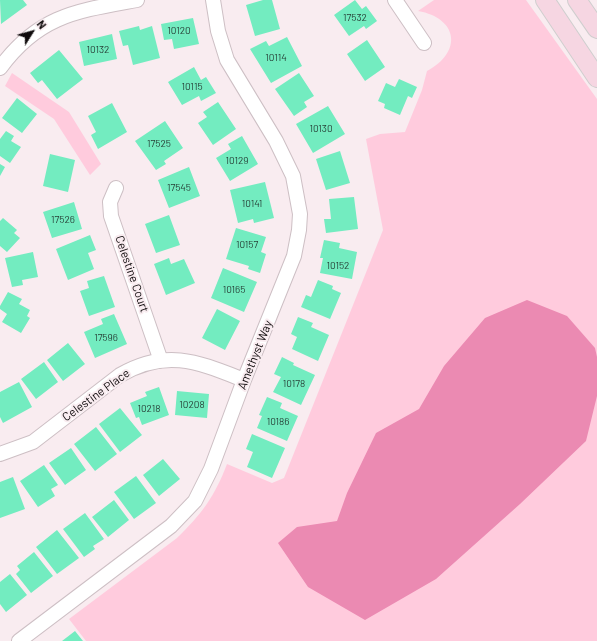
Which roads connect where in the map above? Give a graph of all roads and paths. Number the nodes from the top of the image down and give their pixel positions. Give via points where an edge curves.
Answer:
1 (137, 0) edge
2 (213, 0) edge
3 (395, 0) edge
4 (545, 0) edge
5 (577, 0) edge
6 (597, 29) edge
7 (424, 43) dead end
8 (0, 68) edge
9 (597, 78) edge
10 (116, 188) dead end
11 (161, 361) junction
12 (244, 380) junction
13 (0, 454) edge
14 (19, 641) edge

1 - 8 street via 89,9 54,21 18,45
2 - 12 street, Amethyst Way via 218,31 227,60 284,155 293,176 299,207 299,230 294,256
3 - 7 street
4 - 9 main road
5 - 6 main road
10 - 11 street, Celestine Court via 110,202 111,216
11 - 12 street, Celestine Place via 192,361
11 - 13 street, Celestine Place via 136,367 120,375 32,442
12 - 14 street, Amethyst Way via 211,469 195,501 171,526

